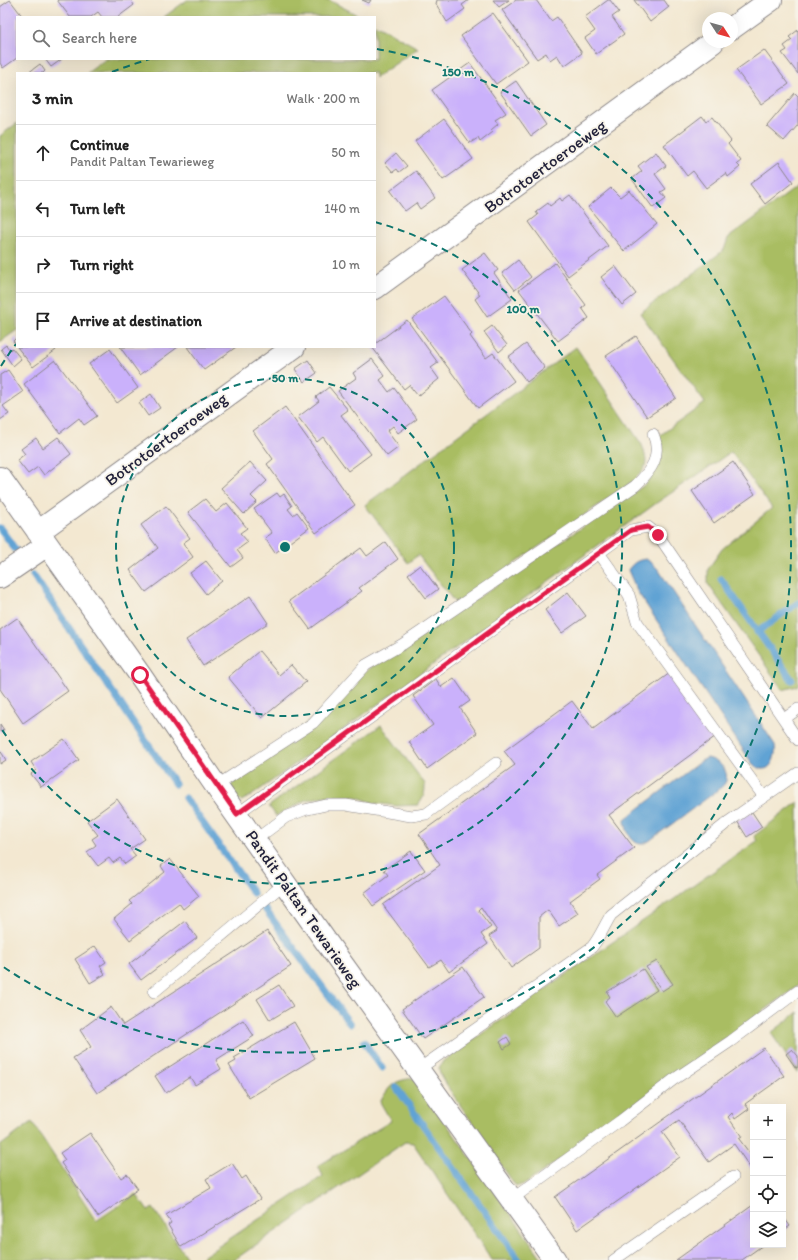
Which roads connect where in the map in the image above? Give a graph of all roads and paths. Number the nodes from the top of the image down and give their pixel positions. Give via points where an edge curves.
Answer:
1 (771, 0) edge
2 (738, 24) edge
3 (706, 48) edge
4 (376, 287) edge
5 (293, 348) edge
6 (653, 434) dead end
7 (0, 478) edge
8 (42, 538) junction
9 (599, 553) junction
10 (0, 577) edge
11 (798, 709) edge
12 (784, 719) junction
13 (798, 740) edge
14 (496, 763) dead end
15 (798, 774) edge
16 (216, 786) junction
17 (764, 797) junction
18 (237, 814) junction
19 (255, 840) junction
20 (285, 883) junction
21 (154, 992) dead end
22 (798, 992) edge
23 (419, 1069) junction
24 (733, 1177) dead end
25 (512, 1199) junction
26 (555, 1260) edge
27 (614, 1260) edge

1 - 2 street
3 - 4 street, Botrotoertoeroeweg
5 - 8 street, Botrotoertoeroeweg
6 - 16 lane via 658,444 656,459 635,486 403,644 366,665 313,723
7 - 8 street, Pandit Paltan Tewarieweg
8 - 10 street, Botrotoertoeroeweg
8 - 16 street, Pandit Paltan Tewarieweg
9 - 12 lane via 631,530 648,527 658,535
9 - 17 lane via 629,595 637,622
9 - 18 lane
11 - 12 lane
12 - 13 lane
14 - 19 lane via 426,814 410,816 346,805 326,805 286,817
15 - 17 lane
16 - 18 street, Pandit Paltan Tewarieweg
17 - 23 lane via 728,822 611,915 592,947
18 - 19 street, Pandit Paltan Tewarieweg
19 - 20 street, Pandit Paltan Tewarieweg
20 - 21 lane
20 - 23 street, Pandit Paltan Tewarieweg
22 - 25 lane via 673,1080
23 - 25 street, Pandit Paltan Tewarieweg
24 - 27 lane
25 - 26 street, Pandit Paltan Tewarieweg

